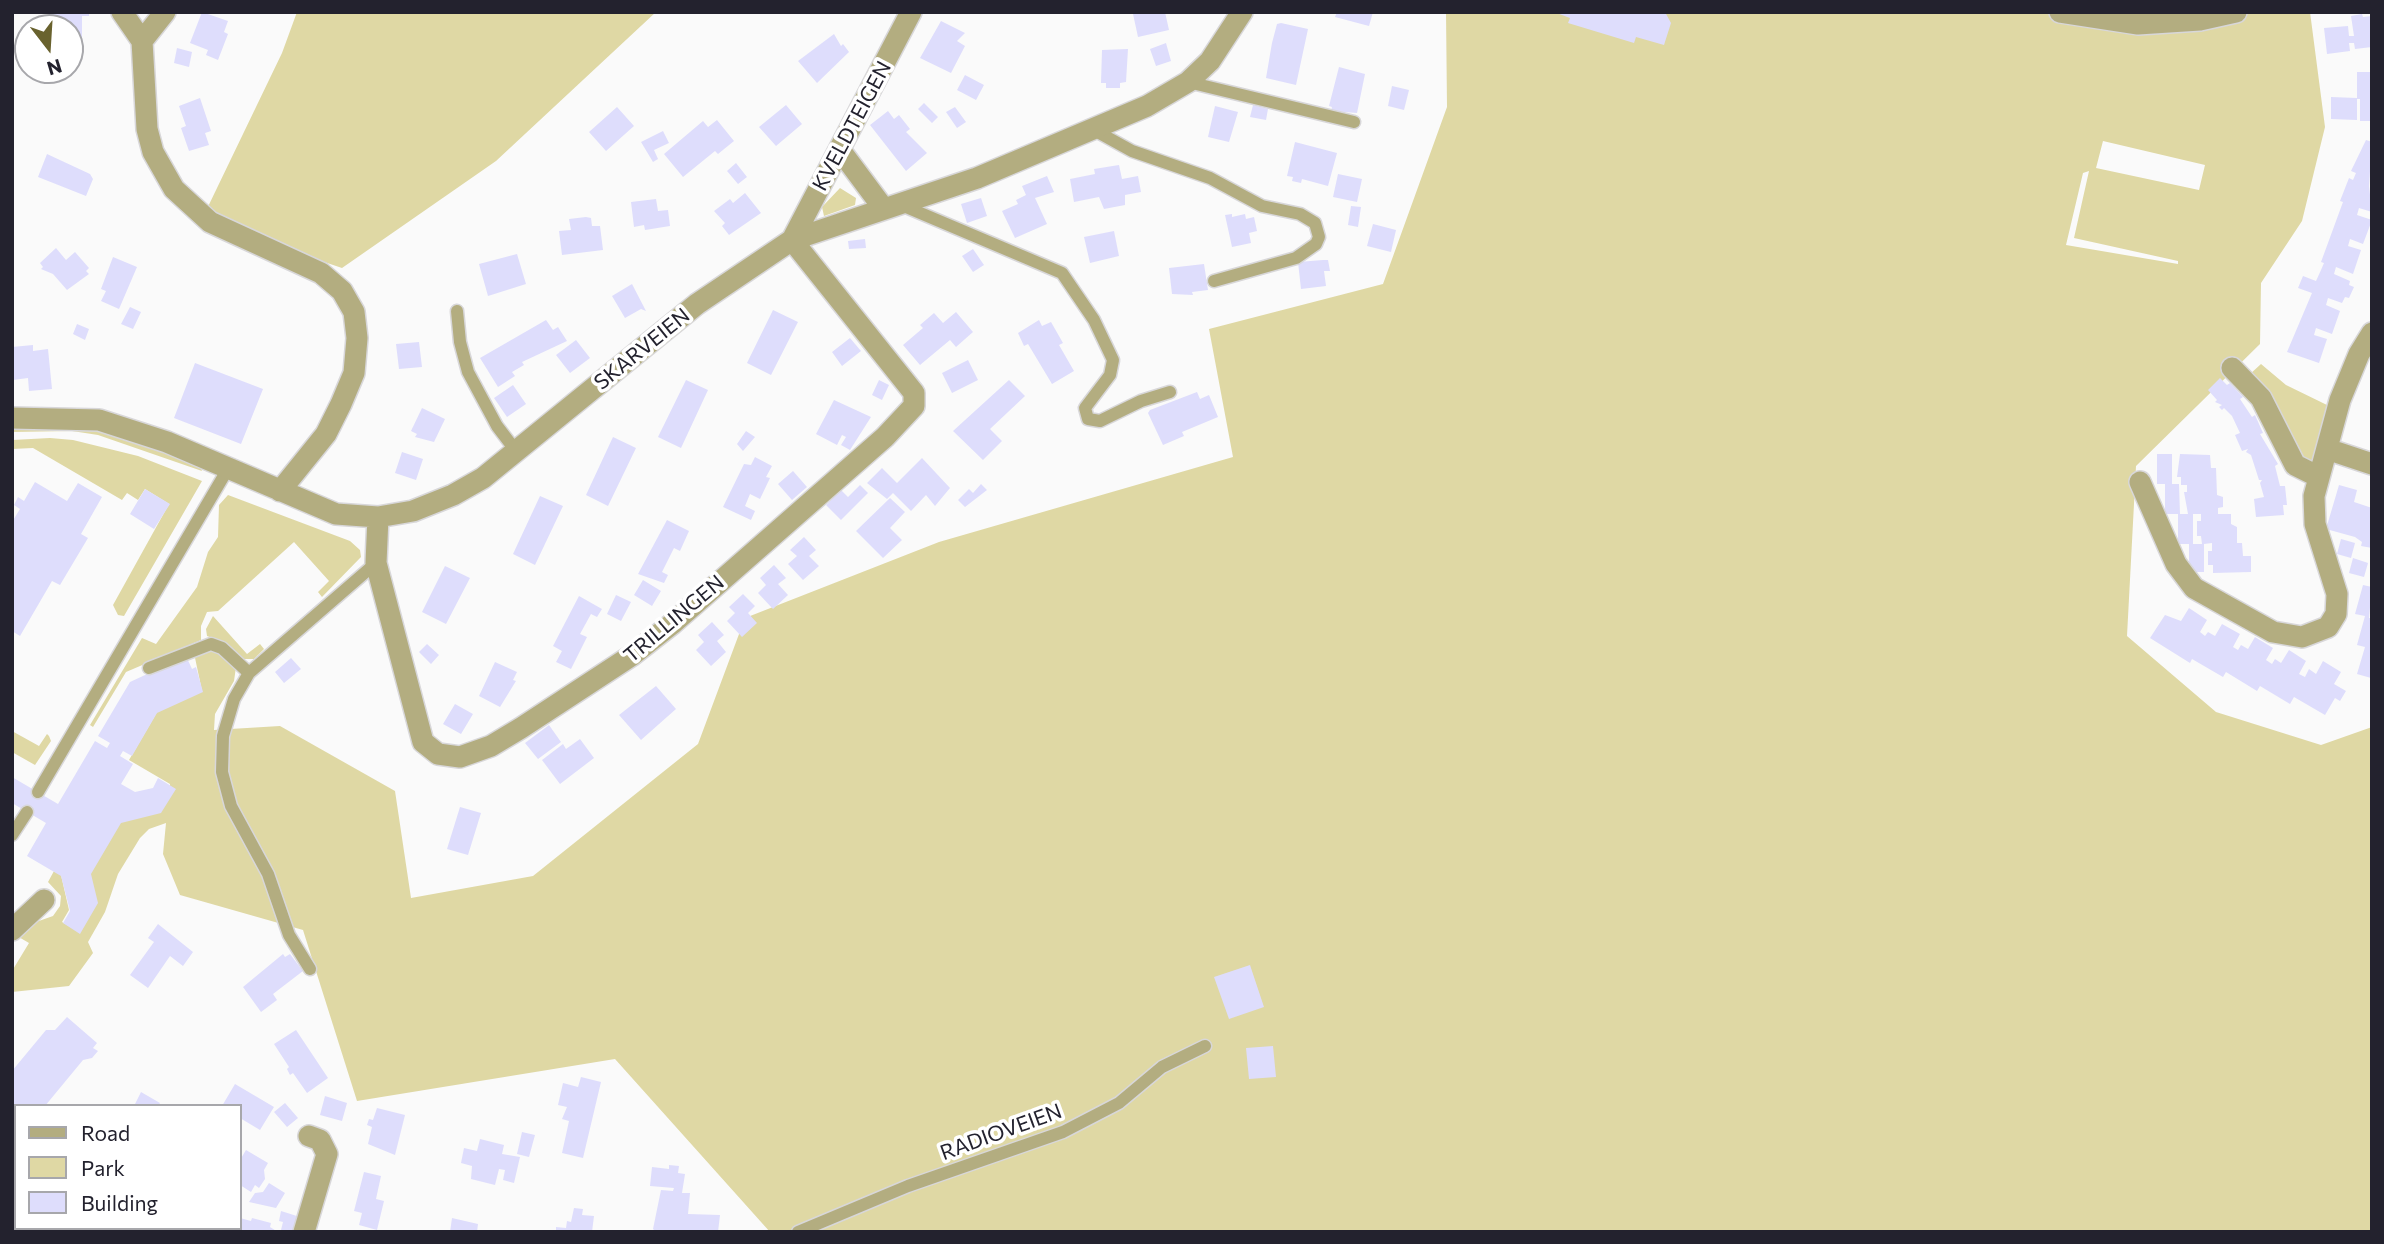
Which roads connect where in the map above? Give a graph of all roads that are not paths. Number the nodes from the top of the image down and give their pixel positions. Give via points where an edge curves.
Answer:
1 (122, 12) edge
2 (164, 12) edge
3 (911, 12) edge
4 (1242, 12) edge
5 (2060, 12) edge
6 (2236, 12) edge
7 (142, 41) junction
8 (1188, 82) junction
9 (1354, 122) dead end
10 (1094, 130) junction
11 (840, 150) junction
12 (892, 207) junction
13 (792, 240) junction
14 (1214, 281) dead end
15 (457, 311) dead end
16 (2372, 333) edge
17 (2232, 368) dead end
18 (1170, 392) dead end
19 (12, 418) edge
20 (2327, 449) junction
21 (516, 451) junction
22 (2372, 464) edge
23 (229, 467) junction
24 (2317, 476) junction
25 (2140, 482) dead end
26 (280, 491) junction
27 (378, 517) junction
28 (376, 563) junction
29 (149, 668) dead end
30 (249, 673) junction
31 (38, 792) dead end
32 (27, 812) dead end
33 (12, 835) edge
34 (44, 900) dead end
35 (12, 930) edge
36 (310, 969) dead end
37 (1205, 1046) dead end
38 (309, 1136) dead end
39 (304, 1232) edge
40 (798, 1232) edge

1 - 7 street
2 - 7 street
3 - 11 street, KVELDTEIGEN
4 - 8 street, SKARVEIEN via 1210,61
5 - 6 street via 2138,24 2200,20
7 - 26 street via 147,129 157,161 174,189 210,222 321,273 342,291 354,312 354,373 326,434
8 - 9 lane
8 - 10 street, SKARVEIEN
10 - 12 street, SKARVEIEN
10 - 14 lane via 1132,151 1210,178 1262,206 1300,214 1315,223 1316,244 1296,258
11 - 12 street
11 - 13 street, KVELDTEIGEN
12 - 13 street, SKARVEIEN
12 - 18 lane via 1062,273 1094,320 1113,360 1110,375 1085,408 1088,419 1100,421
13 - 21 street, SKARVEIEN via 697,304
13 - 28 street, TRILLINGEN via 910,386 914,406 885,437 631,656 491,746 460,757 438,754 423,742
15 - 21 lane via 468,372
16 - 20 street via 2340,400
17 - 24 street via 2262,398 2295,465
19 - 23 street, SKARVEIEN via 99,420
20 - 22 street
20 - 24 street
21 - 27 street, SKARVEIEN via 453,495 413,511
23 - 26 street, SKARVEIEN
23 - 31 lane
24 - 25 street via 2315,524 2338,604 2328,627 2302,637 2273,632 2184,579
26 - 27 street, SKARVEIEN via 336,514
27 - 28 street, TRILLINGEN
28 - 30 lane
29 - 30 lane via 211,644
30 - 36 lane via 227,719 222,772 239,825 264,866 284,923
32 - 33 lane
34 - 35 street
37 - 40 lane, RADIOVEIEN via 1162,1067 1119,1103 1063,1132 908,1186
38 - 39 street via 320,1140 327,1154

